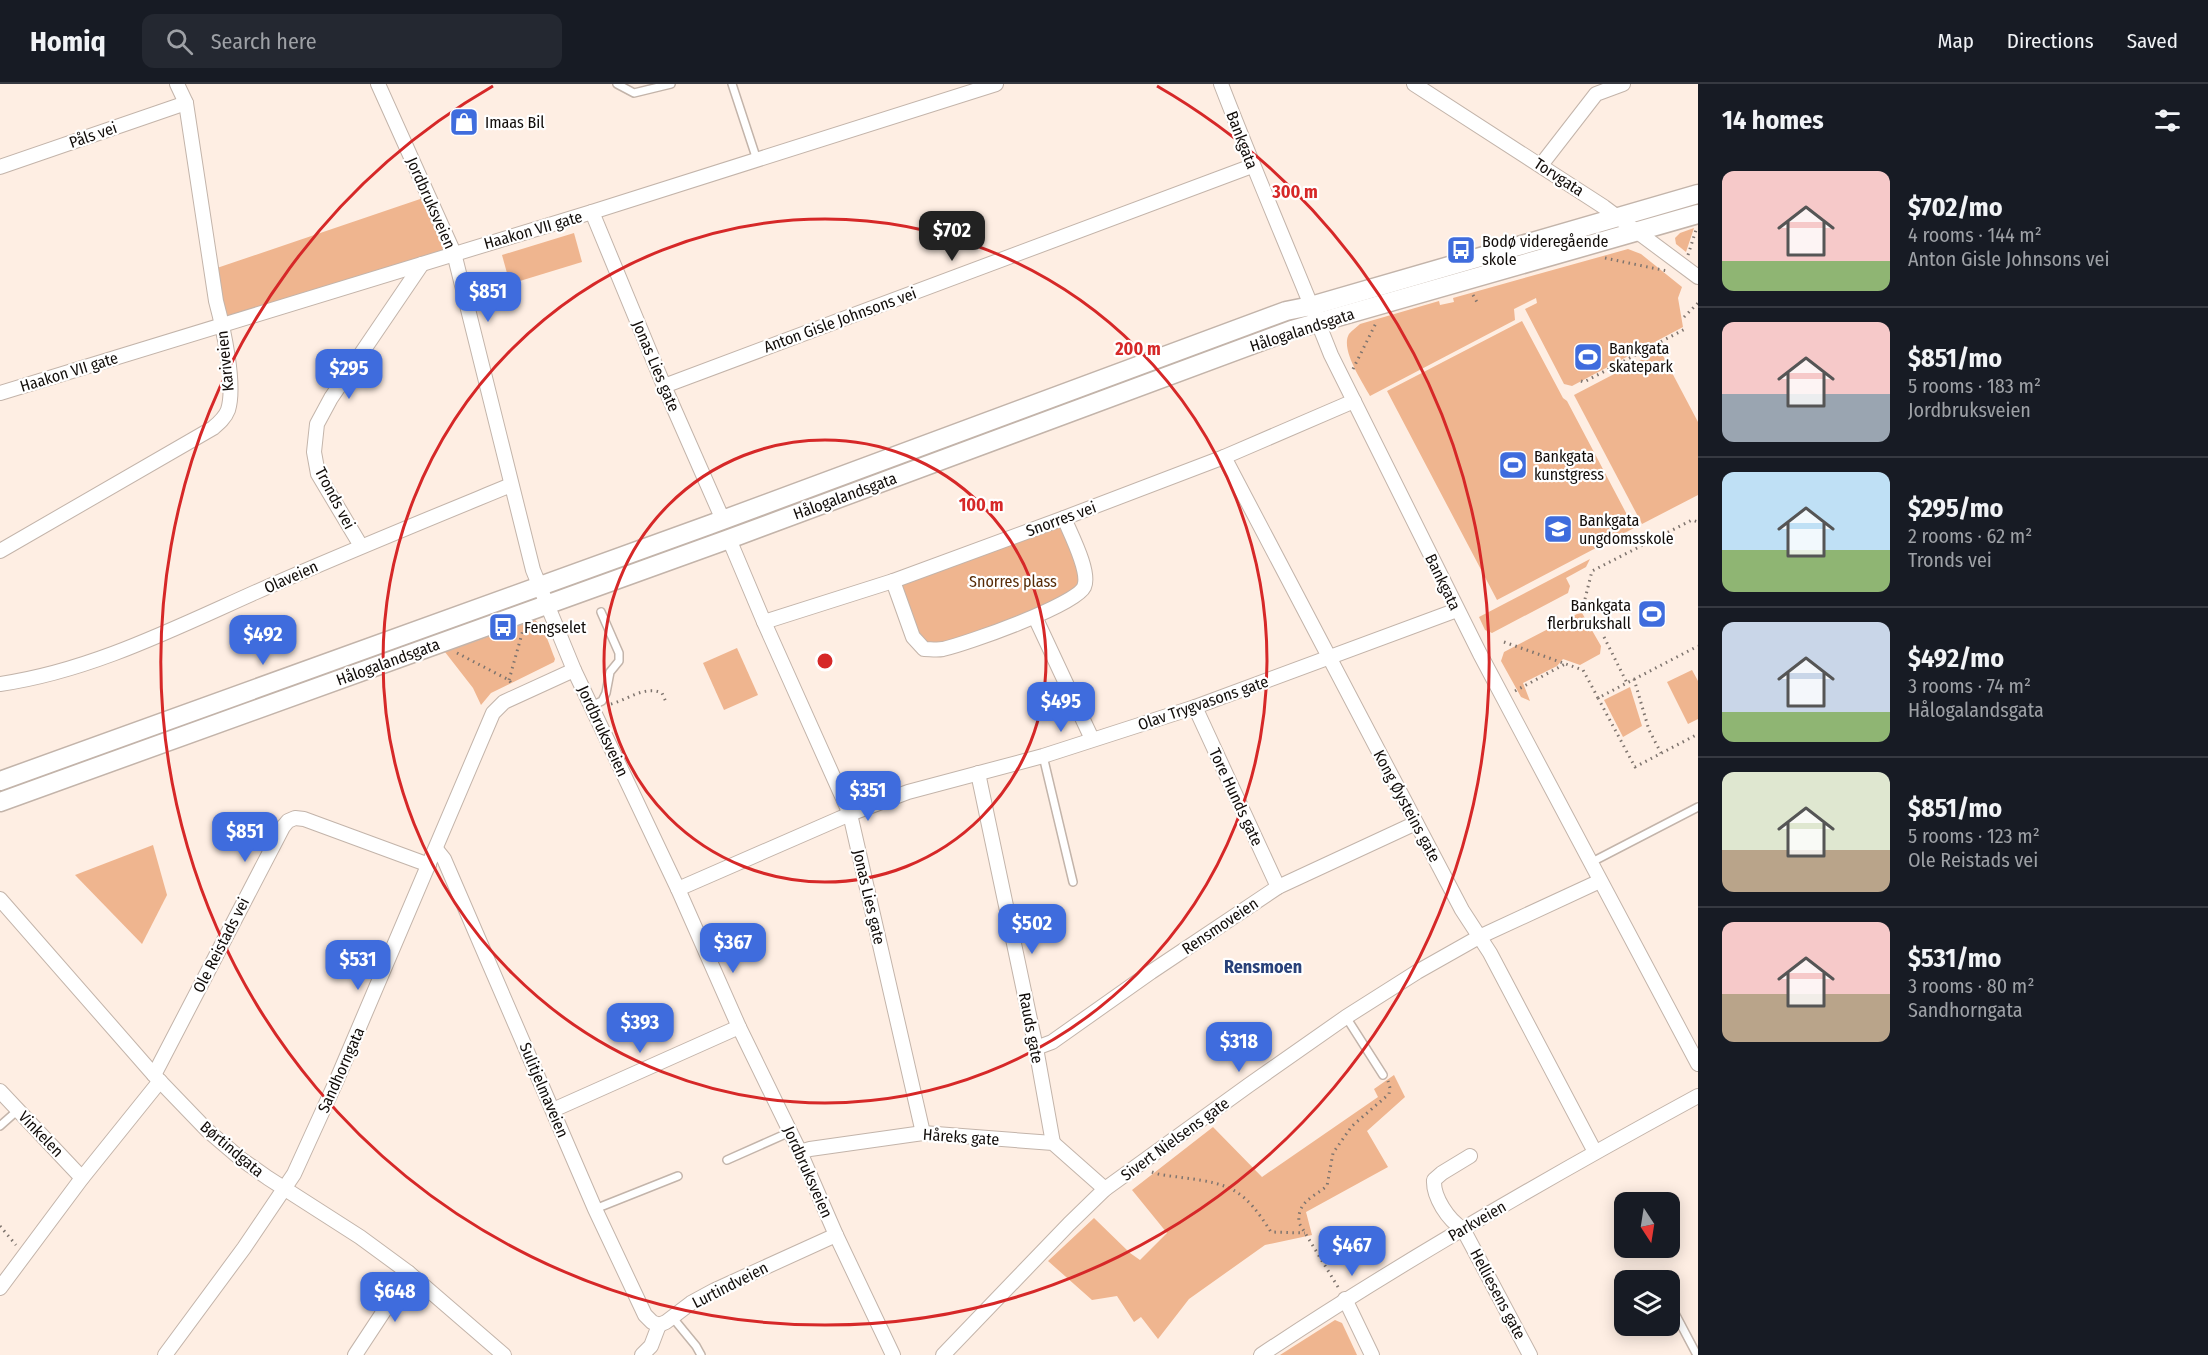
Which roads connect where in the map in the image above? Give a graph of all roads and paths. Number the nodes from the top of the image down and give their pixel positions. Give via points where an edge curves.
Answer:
1 (177, 84) edge
2 (378, 84) edge
3 (617, 84) edge
4 (671, 84) edge
5 (732, 84) edge
6 (996, 84) edge
7 (1221, 84) edge
8 (1414, 84) edge
9 (1623, 84) edge
10 (186, 103) junction
11 (757, 160) junction
12 (1540, 165) junction
13 (1252, 166) junction
14 (0, 167) edge
15 (1698, 194) edge
16 (592, 212) junction
17 (1620, 218) junction
18 (1697, 220) edge
19 (1639, 232) junction
20 (454, 253) junction
21 (1688, 256) dead end
22 (1599, 258) dead end
23 (422, 264) junction
24 (1671, 272) dead end
25 (1698, 277) edge
26 (1471, 289) dead end
27 (1698, 303) edge
28 (1478, 304) dead end
29 (1311, 306) junction
30 (1380, 314) dead end
31 (1684, 317) dead end
32 (1319, 322) junction
33 (222, 327) junction
34 (1688, 328) dead end
35 (1352, 371) dead end
36 (1581, 381) dead end
37 (664, 386) junction
38 (0, 393) edge
39 (1354, 401) junction
40 (1224, 458) junction
41 (511, 485) junction
42 (1064, 518) junction
43 (723, 520) junction
44 (1698, 522) edge
45 (729, 539) junction
46 (361, 546) junction
47 (0, 550) edge
48 (893, 581) junction
49 (538, 585) junction
50 (1585, 599) dead end
51 (546, 604) junction
52 (1457, 610) junction
53 (602, 612) dead end
54 (1035, 617) junction
55 (764, 622) junction
56 (525, 626) dead end
57 (1604, 637) dead end
58 (1504, 642) dead end
59 (1698, 646) edge
60 (453, 652) dead end
61 (1330, 659) junction
62 (1566, 664) junction
63 (574, 670) junction
64 (1634, 679) junction
65 (509, 680) junction
66 (1627, 683) junction
67 (0, 684) edge
68 (512, 685) dead end
69 (1514, 692) dead end
70 (1598, 698) junction
71 (666, 702) dead end
72 (596, 703) junction
73 (1195, 707) junction
74 (1698, 734) edge
75 (1092, 739) junction
76 (1661, 753) junction
77 (1043, 756) junction
78 (978, 773) junction
79 (0, 781) edge
80 (0, 802) edge
81 (1698, 807) edge
82 (850, 814) junction
83 (1416, 823) junction
84 (436, 849) junction
85 (1590, 863) junction
86 (429, 865) junction
87 (1600, 881) junction
88 (1073, 882) dead end
89 (1278, 887) junction
90 (678, 889) junction
91 (0, 899) edge
92 (1479, 937) junction
93 (1346, 1017) junction
94 (739, 1027) junction
95 (1036, 1048) junction
96 (1698, 1064) edge
97 (1383, 1075) joint
98 (157, 1078) junction
99 (0, 1091) edge
100 (1698, 1096) edge
101 (18, 1110) junction
102 (554, 1110) junction
103 (0, 1126) edge
104 (790, 1132) junction
105 (923, 1132) junction
106 (1053, 1143) junction
107 (800, 1152) junction
108 (1595, 1152) junction
109 (1470, 1156) dead end
110 (727, 1160) dead end
111 (1149, 1170) dead end
112 (678, 1176) dead end
113 (82, 1178) junction
114 (285, 1189) junction
115 (1105, 1190) junction
116 (595, 1209) junction
117 (0, 1226) edge
118 (1463, 1229) junction
119 (1305, 1233) junction
120 (836, 1235) junction
121 (25, 1254) junction
122 (410, 1273) junction
123 (0, 1288) edge
124 (1345, 1299) junction
125 (673, 1318) junction
126 (1680, 1323) edge
127 (659, 1325) junction
128 (165, 1355) edge
129 (355, 1355) edge
130 (504, 1355) edge
131 (642, 1355) edge
132 (701, 1355) edge
133 (893, 1355) edge
134 (943, 1355) edge
135 (1261, 1355) edge
136 (1372, 1355) edge
137 (1530, 1355) edge
138 (1697, 1355) edge

1 - 10 street, Kariveien
2 - 20 street, Jordbruksveien
3 - 4 lane via 634,93
5 - 11 lane
6 - 11 street, Haakon VII gate
7 - 13 street, Bankgata
8 - 12 street, Torvgata
9 - 12 street via 1596,94
10 - 14 street, Påls vei
10 - 33 street, Kariveien
11 - 16 street, Haakon VII gate
12 - 17 street, Torvgata
13 - 29 street, Bankgata
13 - 37 street, Anton Gisle Johnsons vei
15 - 17 street, Hålogalandsgata
16 - 20 street, Haakon VII gate
16 - 37 street, Jonas Lies gate
17 - 19 street, Torvgata
17 - 29 street, Hålogalandsgata
18 - 19 street, Hålogalandsgata
18 - 21 path
19 - 25 street, Torvgata
19 - 32 street, Hålogalandsgata
20 - 23 street, Haakon VII gate
20 - 41 street, Jordbruksveien
22 - 24 path
23 - 33 street, Haakon VII gate
23 - 46 street, Tronds vei via 317,424 314,452 318,474
26 - 28 path
27 - 31 path
29 - 32 street, Bankgata
29 - 43 street, Hålogalandsgata via 1286,311
30 - 35 path
32 - 39 street, Bankgata
32 - 45 street, Hålogalandsgata
33 - 38 street, Haakon VII gate
33 - 47 street, Kariveien via 230,394 222,420
34 - 36 path
37 - 43 street, Jonas Lies gate
39 - 40 street, Snorres vei
39 - 52 street, Bankgata
40 - 42 street, Snorres vei
40 - 61 street, Kong Øysteins gate
41 - 46 street, Olaveien
41 - 49 street, Jordbruksveien
42 - 48 street, Snorres vei
42 - 54 street via 1086,572 1084,586 1074,598
43 - 49 street, Hålogalandsgata
44 - 50 path via 1692,520 1592,571
45 - 51 street, Hålogalandsgata
45 - 55 street, Jonas Lies gate
46 - 67 street, Olaveien via 132,647 57,673
48 - 54 street via 913,637 924,649 942,649
48 - 55 street, Snorres vei
49 - 51 street, Jordbruksveien
49 - 79 street, Hålogalandsgata
51 - 63 street, Jordbruksveien
51 - 80 street, Hålogalandsgata
52 - 61 street, Olav Trygvasons gate
52 - 85 street, Bankgata
53 - 72 lane via 619,661 610,672 606,693
54 - 75 street
55 - 82 street, Jonas Lies gate
56 - 65 path
57 - 66 path
58 - 62 path
59 - 64 path
60 - 65 path
61 - 73 street, Olav Trygvasons gate
61 - 83 street, Kong Øysteins gate
62 - 69 path
62 - 70 path via 1583,670
63 - 72 street, Jordbruksveien
63 - 84 street, Sandhorngata via 504,702 493,713
64 - 66 path
64 - 76 path via 1648,730
65 - 68 path
66 - 70 path
70 - 76 path via 1635,767
71 - 72 path via 656,690 612,704
72 - 90 street, Jordbruksveien
73 - 75 street, Olav Trygvasons gate
73 - 89 street, Tore Hunds gate
74 - 76 path
75 - 77 street, Olav Trygvasons gate
77 - 78 street, Olav Trygvasons gate
77 - 88 lane
78 - 82 street, Olav Trygvasons gate via 908,792
78 - 95 street, Rauds gate
81 - 85 lane
82 - 90 street, Olav Trygvasons gate
82 - 105 street, Jonas Lies gate
83 - 89 street, Rensmoveien
83 - 92 street, Kong Øysteins gate
84 - 86 street, Sandhorngata
84 - 102 street, Sulitjelmaveien via 444,859
85 - 87 street, Bankgata
86 - 98 street, Ole Reistads vei via 304,819 288,821 266,856
86 - 114 street, Sandhorngata via 336,1084
87 - 92 street, Sivert Nielsens gate
87 - 96 street, Bankgata
89 - 95 street, Rensmoveien via 1052,1042
90 - 94 street, Jordbruksveien
91 - 98 street, Børtindgata
92 - 93 street, Sivert Nielsens gate
92 - 108 street, Kong Øysteins gate
93 - 97 lane
93 - 115 street, Sivert Nielsens gate
94 - 102 street
94 - 104 street, Jordbruksveien
95 - 106 street, Rauds gate
97 - 119 path via 1389,1094 1352,1126 1333,1153 1328,1186 1304,1202 1298,1213
98 - 113 street, Ole Reistads vei
98 - 114 street, Børtindgata via 207,1130
99 - 101 street, Vinkelen
100 - 108 street, Parkveien
101 - 103 lane
101 - 113 street, Vinkelen
102 - 116 street, Sulitjelmaveien
104 - 107 street, Jordbruksveien
104 - 110 lane
105 - 106 street, Håreks gate
105 - 107 street, Håreks gate
106 - 115 street
107 - 120 street, Jordbruksveien
108 - 118 street, Parkveien
109 - 118 street, Helliesens gate via 1434,1179 1434,1190 1452,1222
111 - 119 path via 1223,1185 1255,1206 1271,1232
112 - 116 lane
113 - 121 street, Ole Reistads vei
114 - 122 street, Børtindgata
114 - 128 street, Sandhorngata
115 - 134 street, Sivert Nielsens gate
116 - 127 street, Sulitjelmaveien via 645,1315
117 - 121 path
118 - 124 street, Parkveien
118 - 137 street, Helliesens gate
119 - 124 path
120 - 125 street, Lurtindveien via 715,1290
120 - 133 street, Jordbruksveien
121 - 123 street, Ole Reistads vei
122 - 129 street
122 - 130 street, Børtindgata
124 - 135 street, Parkveien
124 - 136 street
125 - 127 street, Lurtindveien
125 - 132 lane
126 - 138 lane
127 - 131 street via 651,1346

